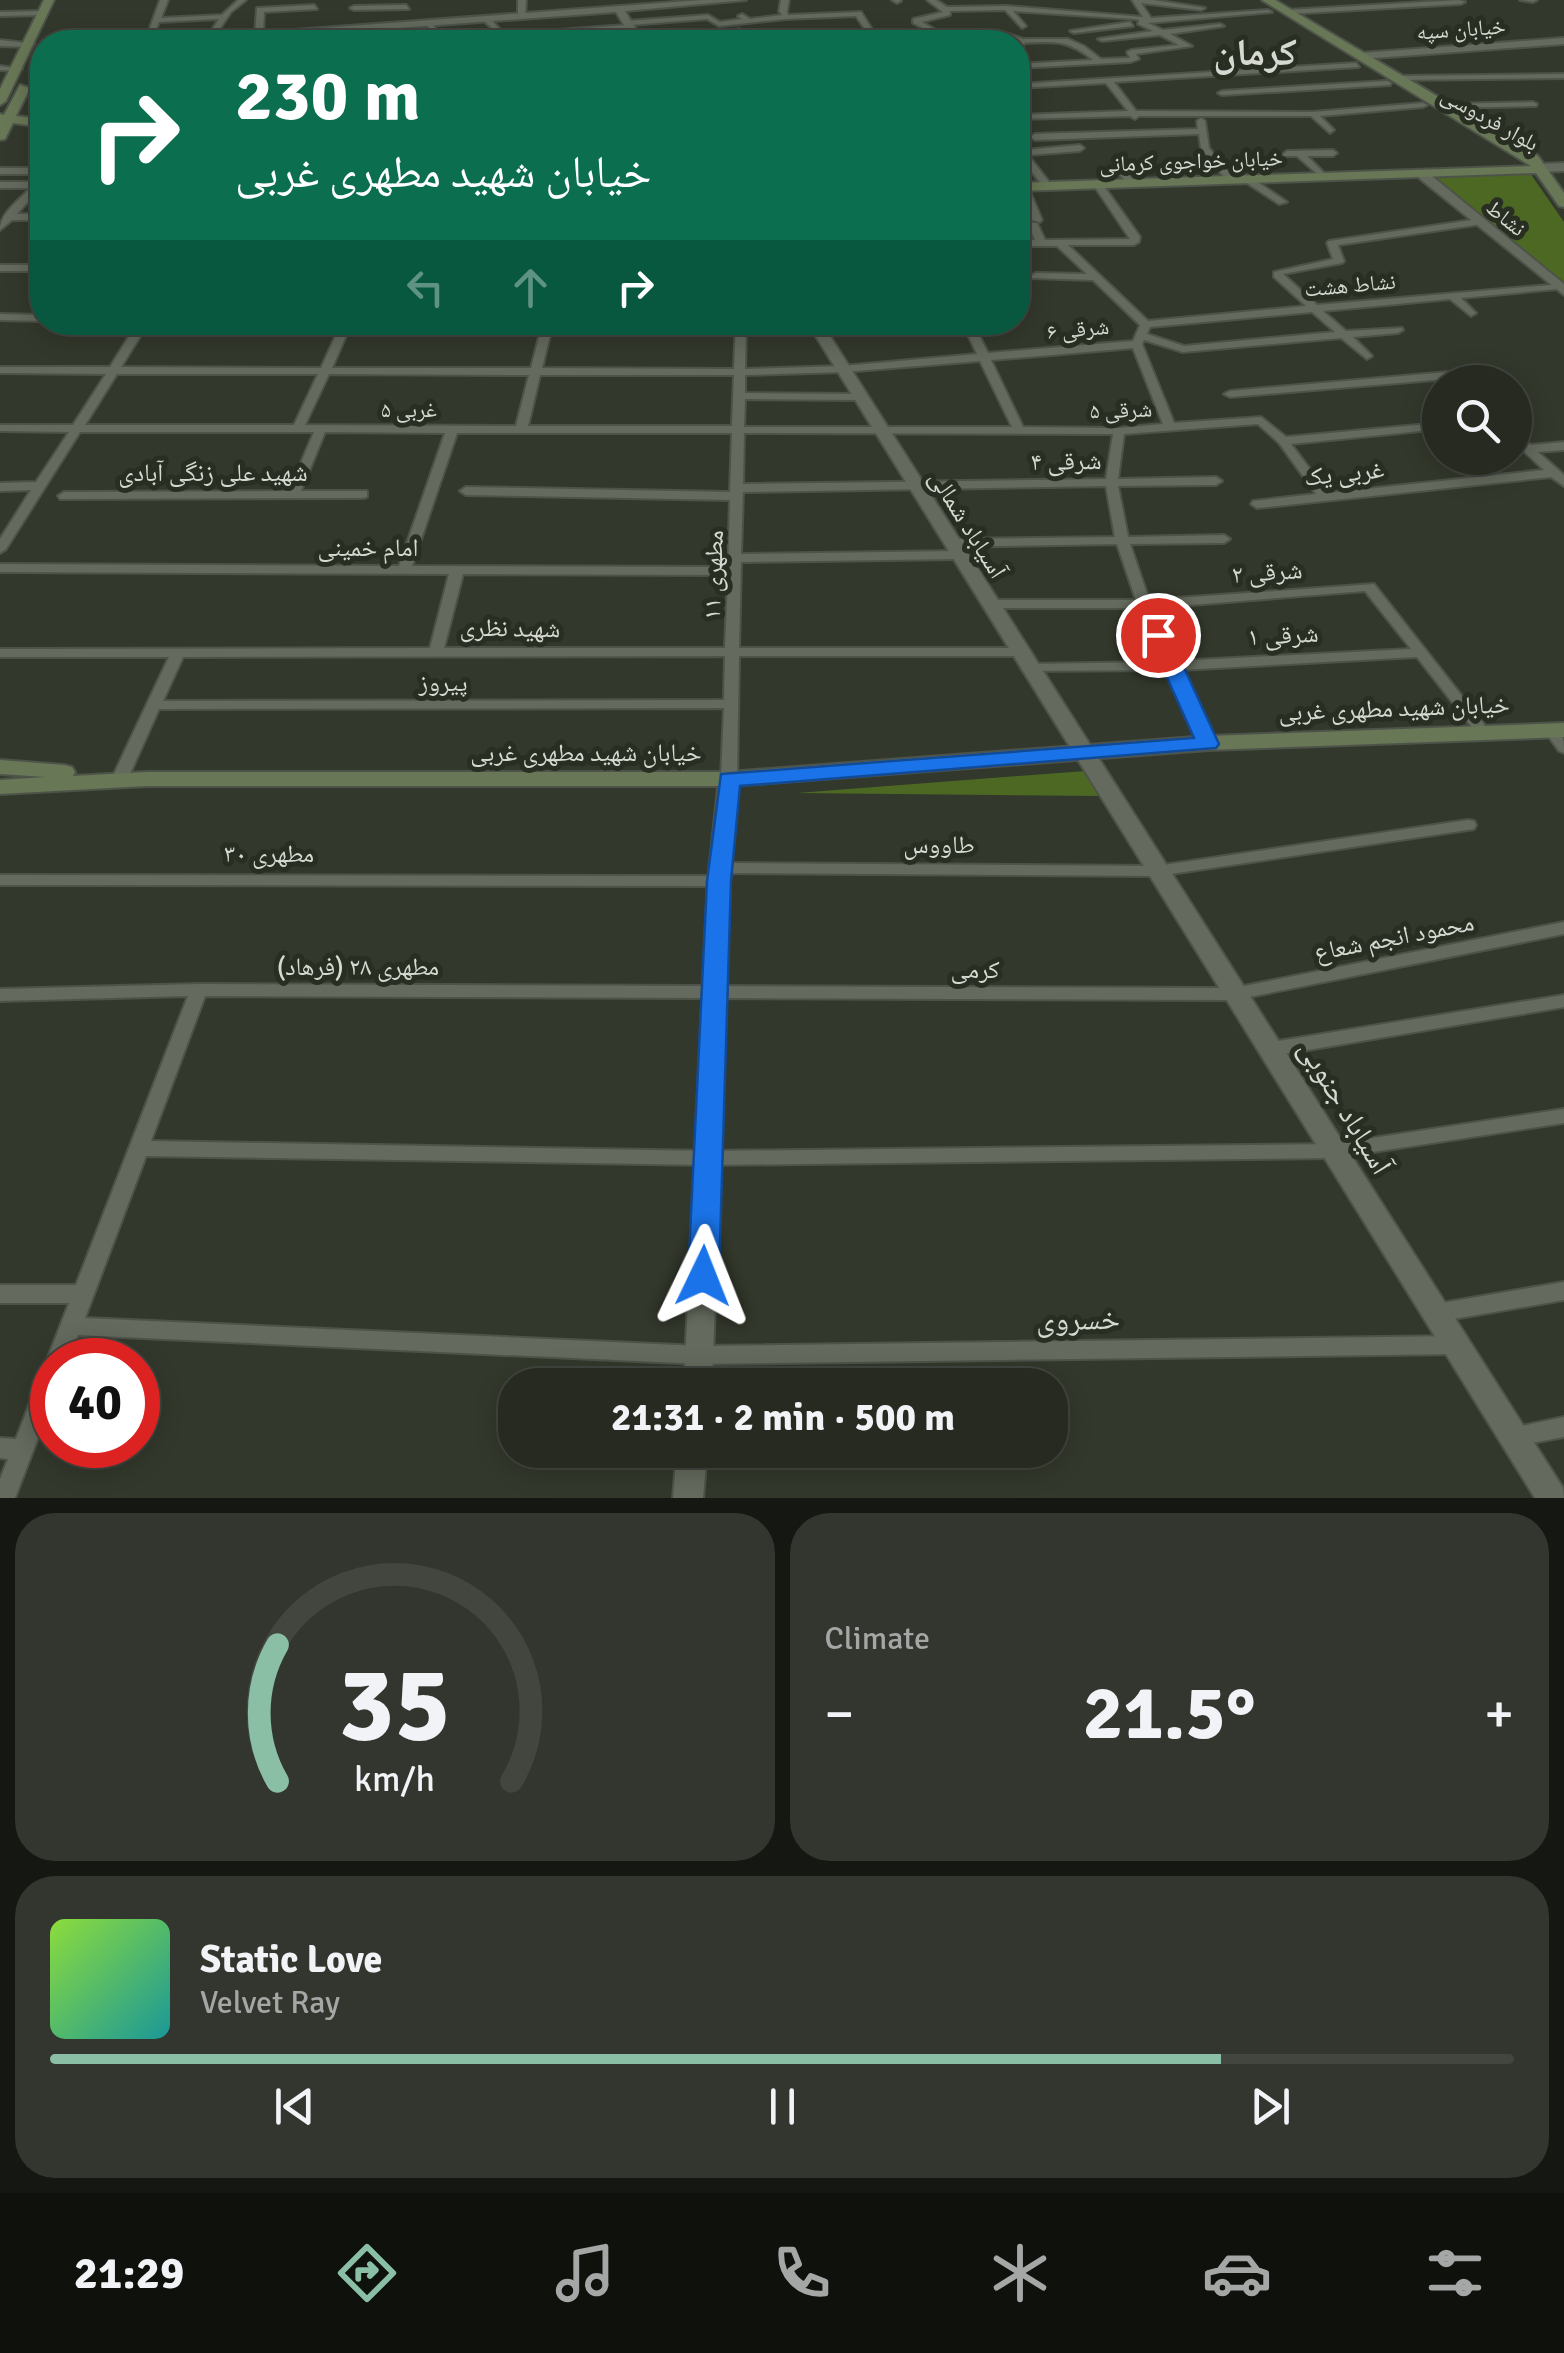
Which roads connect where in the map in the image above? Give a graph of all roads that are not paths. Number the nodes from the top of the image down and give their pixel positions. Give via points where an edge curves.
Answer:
1 (61, 0) edge
2 (164, 0) edge
3 (242, 0) edge
4 (522, 0) edge
5 (741, 0) edge
6 (786, 0) edge
7 (930, 0) edge
8 (1136, 0) edge
9 (1249, 0) edge
10 (1524, 0) edge
11 (1533, 0) edge
12 (1417, 1) edge
13 (1461, 2) edge
14 (650, 3) edge
15 (1268, 3) edge
16 (355, 4) edge
17 (46, 6) edge
18 (314, 7) dead end
19 (406, 7) dead end
20 (618, 8) junction
21 (1007, 8) junction
22 (946, 10) junction
23 (1287, 12) junction
24 (0, 14) edge
25 (738, 14) dead end
26 (1220, 15) junction
27 (522, 16) junction
28 (1203, 16) junction
29 (223, 17) junction
30 (786, 17) junction
31 (485, 18) junction
32 (157, 20) junction
33 (749, 21) junction
34 (1145, 21) junction
35 (428, 23) junction
36 (734, 23) junction
37 (1022, 26) dead end
38 (350, 29) junction
39 (45, 30) edge
40 (153, 30) edge
41 (215, 30) edge
42 (259, 30) edge
43 (337, 30) edge
44 (433, 30) edge
45 (496, 30) edge
46 (632, 30) edge
47 (643, 30) edge
48 (739, 30) edge
49 (869, 30) edge
50 (924, 30) edge
51 (1074, 31) dead end
52 (1166, 32) junction
53 (1102, 39) dead end
54 (1564, 41) edge
55 (0, 43) edge
56 (30, 43) edge
57 (1030, 43) edge
58 (30, 53) edge
59 (1354, 59) junction
60 (1101, 63) junction
61 (1030, 66) edge
62 (0, 68) edge
63 (18, 68) junction
64 (30, 69) edge
65 (1564, 76) edge
66 (1108, 80) junction
67 (1392, 80) junction
68 (1030, 85) edge
69 (8, 86) junction
70 (25, 86) junction
71 (1222, 92) dead end
72 (0, 101) edge
73 (1532, 104) dead end
74 (1423, 105) junction
75 (1445, 106) junction
76 (1200, 112) junction
77 (1134, 113) junction
78 (1313, 114) junction
79 (4, 116) edge
80 (1030, 117) edge
81 (30, 119) edge
82 (1330, 130) dead end
83 (1202, 131) junction
84 (1139, 133) junction
85 (0, 136) edge
86 (1036, 138) dead end
87 (1080, 148) dead end
88 (1030, 150) edge
89 (1492, 152) junction
90 (1332, 153) dead end
91 (1287, 154) dead end
92 (1300, 154) junction
93 (1030, 163) edge
94 (1473, 168) junction
95 (1540, 168) junction
96 (1564, 168) edge
97 (0, 171) edge
98 (30, 171) edge
99 (1367, 174) junction
100 (1323, 176) junction
101 (1423, 176) junction
102 (1230, 179) junction
103 (1247, 179) junction
104 (30, 184) edge
105 (1098, 184) junction
106 (0, 186) edge
107 (1048, 186) junction
108 (1030, 187) edge
109 (30, 192) edge
110 (1282, 202) dead end
111 (1564, 204) edge
112 (1030, 206) edge
113 (4, 217) edge
114 (30, 217) edge
115 (1037, 220) dead end
116 (1479, 222) junction
117 (1030, 225) edge
118 (0, 226) edge
119 (1030, 243) edge
120 (1041, 243) junction
121 (1061, 244) junction
122 (0, 268) edge
123 (30, 268) edge
124 (1036, 276) dead end
125 (1096, 277) junction
126 (1561, 289) edge
127 (1453, 296) junction
128 (1315, 308) junction
129 (1471, 312) dead end
130 (0, 318) edge
131 (30, 318) edge
132 (1398, 330) dead end
133 (1141, 334) junction
134 (136, 335) edge
135 (341, 335) edge
136 (545, 335) edge
137 (741, 335) edge
138 (822, 335) edge
139 (973, 335) edge
140 (1345, 335) junction
141 (1367, 356) dead end
142 (983, 357) junction
143 (843, 369) junction
144 (0, 370) edge
145 (114, 371) junction
146 (323, 371) junction
147 (536, 371) junction
148 (742, 372) junction
149 (1422, 381) edge
150 (1230, 394) dead end
151 (741, 396) junction
152 (860, 397) junction
153 (0, 428) edge
154 (77, 428) junction
155 (165, 428) junction
156 (212, 428) junction
157 (1170, 428) junction
158 (1422, 428) edge
159 (298, 429) junction
160 (320, 429) junction
161 (452, 429) junction
162 (521, 430) junction
163 (740, 430) junction
164 (1020, 430) junction
165 (881, 431) junction
166 (1119, 432) junction
167 (1283, 441) junction
168 (204, 444) dead end
169 (154, 446) dead end
170 (1564, 446) edge
171 (1532, 449) edge
172 (1532, 452) edge
173 (1559, 478) edge
174 (1216, 480) dead end
175 (1112, 485) junction
176 (40, 486) junction
177 (0, 487) edge
178 (917, 488) junction
179 (466, 492) dead end
180 (738, 492) junction
181 (294, 494) junction
182 (363, 494) dead end
183 (64, 496) dead end
184 (1324, 498) junction
185 (1257, 504) dead end
186 (1224, 539) dead end
187 (1124, 543) junction
188 (0, 548) edge
189 (955, 549) junction
190 (736, 564) junction
191 (0, 568) edge
192 (404, 570) junction
193 (457, 570) junction
194 (989, 604) junction
195 (1146, 604) junction
196 (437, 650) junction
197 (178, 652) junction
198 (0, 653) edge
199 (733, 653) junction
200 (1420, 653) junction
201 (1024, 660) junction
202 (1170, 666) junction
203 (731, 704) junction
204 (155, 705) junction
205 (1482, 731) junction
206 (1560, 736) edge
207 (1208, 744) junction
208 (1081, 751) junction
209 (0, 767) edge
210 (121, 776) junction
211 (147, 779) junction
212 (729, 779) junction
213 (0, 787) edge
214 (1468, 825) dead end
215 (1157, 870) junction
216 (719, 874) junction
217 (0, 880) edge
218 (537, 880) joint
219 (1564, 928) edge
220 (199, 990) junction
221 (715, 994) junction
222 (1234, 994) junction
223 (0, 995) edge
224 (1564, 1001) edge
225 (1272, 1049) junction
226 (1564, 1116) edge
227 (138, 1148) junction
228 (1333, 1151) junction
229 (708, 1158) junction
230 (1564, 1290) edge
231 (0, 1294) edge
232 (84, 1294) junction
233 (1436, 1313) junction
234 (71, 1326) junction
235 (66, 1338) edge
236 (1456, 1345) junction
237 (700, 1355) junction
238 (699, 1368) edge
239 (30, 1415) edge
240 (1564, 1427) edge
241 (1516, 1436) junction
242 (12, 1449) edge
243 (690, 1468) edge
244 (4, 1498) edge
245 (688, 1498) edge
246 (1552, 1498) edge

1 - 39 main road
2 - 32 street
3 - 29 street
4 - 27 street
5 - 14 street
6 - 30 street
7 - 22 street
8 - 26 street
8 - 34 street
9 - 15 main road, بلوار فردوسی
10 - 11 street
12 - 13 street
12 - 23 street
14 - 20 street
15 - 23 main road, بلوار فردوسی
15 - 26 street
15 - 59 main road, بلوار فردوسی
16 - 19 street
16 - 38 street
17 - 24 street
18 - 42 street via 260,10
20 - 27 street
20 - 46 street
21 - 22 street
21 - 34 street
21 - 37 street
22 - 50 street via 916,21 930,29
23 - 59 main road, بلوار فردوسی
25 - 33 street
26 - 28 street
27 - 31 street
28 - 34 street
28 - 52 street via 1220,26
29 - 32 street
29 - 41 street
30 - 33 street
30 - 49 street via 852,10
31 - 35 street
31 - 45 street
32 - 40 street
33 - 36 street
34 - 51 street
34 - 52 street
35 - 38 street
35 - 44 street
36 - 47 street via 711,17
36 - 48 street
38 - 43 street
52 - 53 street
52 - 60 street via 1188,46 1135,51 1135,59
54 - 59 street, خیابان سپه
55 - 56 street
57 - 60 street via 1078,42
58 - 63 main road
59 - 66 street
59 - 67 main road, بلوار فردوسی
60 - 61 street
62 - 63 street
63 - 69 main road
64 - 70 main road
65 - 67 street
66 - 68 street
66 - 77 street
67 - 71 street
67 - 74 main road, بلوار فردوسی
67 - 75 main road, بلوار فردوسی
69 - 70 main road
69 - 72 main road
70 - 79 main road
73 - 75 street
74 - 78 street
74 - 89 main road, بلوار فردوسی
75 - 95 main road, بلوار فردوسی via 1534,158
76 - 77 street
76 - 78 street
76 - 83 street
77 - 80 street
77 - 84 street
78 - 82 street
79 - 81 main road
79 - 85 main road
83 - 84 street
83 - 102 street via 1204,148
84 - 86 street
87 - 88 street
89 - 94 main road
89 - 95 main road, بلوار فردوسی
90 - 92 street
91 - 92 street
92 - 100 street
93 - 107 street
94 - 95 main road
94 - 99 main road
95 - 96 street
95 - 101 main road
95 - 111 main road
97 - 98 street
99 - 100 main road, خیابان خواجوی کرمانی
99 - 101 main road
100 - 103 main road, خیابان خواجوی کرمانی
101 - 116 street, نشاط
102 - 103 main road, خیابان خواجوی کرمانی
102 - 105 main road, خیابان خواجوی کرمانی
103 - 110 street
104 - 106 street
105 - 107 main road, خیابان خواجوی کرمانی
105 - 121 street via 1134,242
107 - 108 main road, خیابان خواجوی کرمانی
109 - 113 street
112 - 115 street
113 - 114 street
113 - 118 street
116 - 126 street, نشاط
116 - 128 street via 1330,245 1339,261 1278,274
117 - 120 street
119 - 120 street
120 - 121 street
121 - 125 street
122 - 123 street
124 - 125 street
125 - 133 street
126 - 127 street, نشاط هشت
127 - 128 street, نشاط هشت
127 - 129 street
128 - 133 street, نشاط هشت
128 - 140 street
130 - 131 street
132 - 140 street
133 - 140 street via 1183,349
133 - 142 street, شرقی ۶
133 - 157 street
134 - 145 street
135 - 146 street
136 - 147 street
137 - 148 street, مطهری ۱۱
138 - 143 street, آسیاباد شمالی
139 - 142 street
140 - 141 street
142 - 143 street, شرقی ۶
142 - 164 street
143 - 148 street, شرقی ۶
143 - 152 street, آسیاباد شمالی
144 - 145 street, شرقی ۶
145 - 146 street, شرقی ۶
145 - 154 street
146 - 147 street, شرقی ۶
146 - 159 street
147 - 148 street, شرقی ۶
147 - 162 street
148 - 151 street, مطهری ۱۱
149 - 150 street
151 - 152 street
151 - 163 street, مطهری ۱۱
152 - 165 street, آسیاباد شمالی
153 - 154 street, ۵ غربی
154 - 155 street, ۵ غربی
154 - 176 street
155 - 156 street, ۵ غربی
155 - 169 street
156 - 159 street, ۵ غربی
156 - 168 street
157 - 166 street, شرقی ۵
157 - 167 street, شرقی ۵ via 1261,420
158 - 167 street
159 - 160 street, ۵ غربی
160 - 161 street, ۵ غربی
160 - 181 street
161 - 162 street, ۵ غربی
161 - 192 street
162 - 163 street, ۵ غربی
163 - 165 street, ۵ غربی
163 - 180 street, مطهری ۱۱
164 - 165 street, شرقی ۵
164 - 166 street, شرقی ۵
165 - 178 street, آسیاباد شمالی
166 - 175 street
167 - 184 street, شرقی ۵
170 - 171 street
172 - 173 street
173 - 184 street, غربی یک
174 - 175 street, شرقی ۴
175 - 178 street, شرقی ۴
175 - 187 street
176 - 177 street
176 - 188 street
178 - 180 street, شرقی ۴
178 - 189 street, آسیاباد شمالی
179 - 180 street, شرقی ۴
180 - 190 street, مطهری ۱۱
181 - 182 street, شهید علی زنگی آبادی
181 - 183 street, شهید علی زنگی آبادی
184 - 185 street, غربی یک
186 - 187 street, امام خمینی
187 - 189 street, امام خمینی
187 - 195 street
189 - 190 street, امام خمینی
189 - 194 street, آسیاباد شمالی
190 - 193 street, امام خمینی
190 - 199 street, مطهری ۱۱
191 - 192 street, امام خمینی
192 - 193 street, امام خمینی
193 - 196 street
194 - 195 street, شرقی ۲
194 - 201 street, آسیاباد شمالی
195 - 200 street, شرقی ۲ via 1369,588
195 - 202 street
196 - 197 street, شهید نظری
196 - 199 street, شهید نظری
197 - 198 street, شهید نظری
197 - 204 street
199 - 201 street, شهید نظری
199 - 203 street, مطهری ۱۱
200 - 202 street, شرقی ۱
200 - 205 street
201 - 202 street, شرقی ۱
201 - 208 street, آسیاباد شمالی
202 - 207 street
203 - 204 street, پیروز
203 - 212 street, مطهری ۱۱
204 - 210 street
205 - 206 main road, خیابان شهید مطهری غربی
205 - 207 main road, خیابان شهید مطهری غربی
207 - 208 main road, خیابان شهید مطهری غربی
208 - 212 main road, خیابان شهید مطهری غربی
208 - 215 street, آسیاباد جنوبی
209 - 210 main road
210 - 211 main road
211 - 212 main road, خیابان شهید مطهری غربی
211 - 213 main road
212 - 216 street
214 - 215 street
215 - 216 street, طاووس
215 - 222 street, آسیاباد جنوبی
216 - 218 street, طاووس
216 - 221 street
217 - 218 street, مطهری ۳۰
219 - 222 street, محمود انجم شعاع
220 - 221 street, مطهری ۲۸ (فرهاد)
220 - 223 street, مطهری ۲۸ (فرهاد)
220 - 227 street
221 - 222 street, کرمی
221 - 229 street
222 - 225 street, آسیاباد جنوبی
224 - 225 street
225 - 228 street, آسیاباد جنوبی
226 - 228 street
227 - 229 street
227 - 232 street
228 - 229 street
228 - 233 street, آسیاباد جنوبی
229 - 237 street
230 - 233 street
231 - 232 street
232 - 234 street
233 - 236 street, آسیاباد جنوبی
234 - 235 street
234 - 237 street, خسروی
236 - 237 street, خسروی
236 - 241 street, آسیاباد جنوبی
237 - 238 street
239 - 242 street
240 - 241 street
241 - 246 street, آسیاباد جنوبی
242 - 244 street
243 - 245 street

